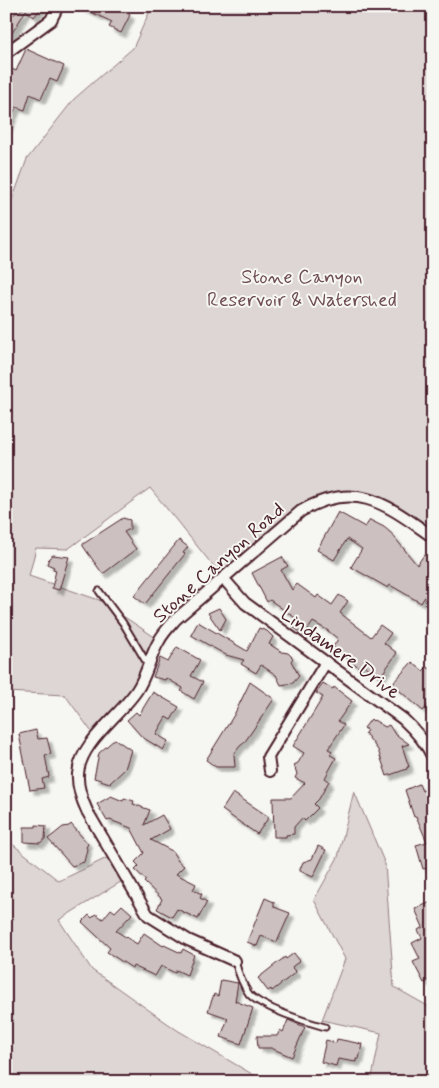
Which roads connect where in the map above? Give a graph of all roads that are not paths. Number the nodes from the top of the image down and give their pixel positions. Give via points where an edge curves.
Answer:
1 (58, 6) edge
2 (6, 53) edge
3 (433, 537) edge
4 (223, 578) junction
5 (99, 591) dead end
6 (326, 662) junction
7 (148, 665) junction
8 (433, 758) edge
9 (270, 771) dead end
10 (235, 961) joint
11 (325, 1027) dead end

1 - 2 street via 51,20
3 - 4 street, Stone Canyon Road via 371,499 353,496 332,498 301,511
4 - 6 street, Lindamere Drive via 245,603
4 - 7 street, Stone Canyon Road via 176,620 159,640
5 - 7 lane
6 - 8 street, Lindamere Drive via 410,725 427,745
6 - 9 street via 268,756
7 - 10 street, Stone Canyon Road via 138,689 81,758 78,775 81,796 148,915 188,940
10 - 11 lane via 250,995 294,1018

